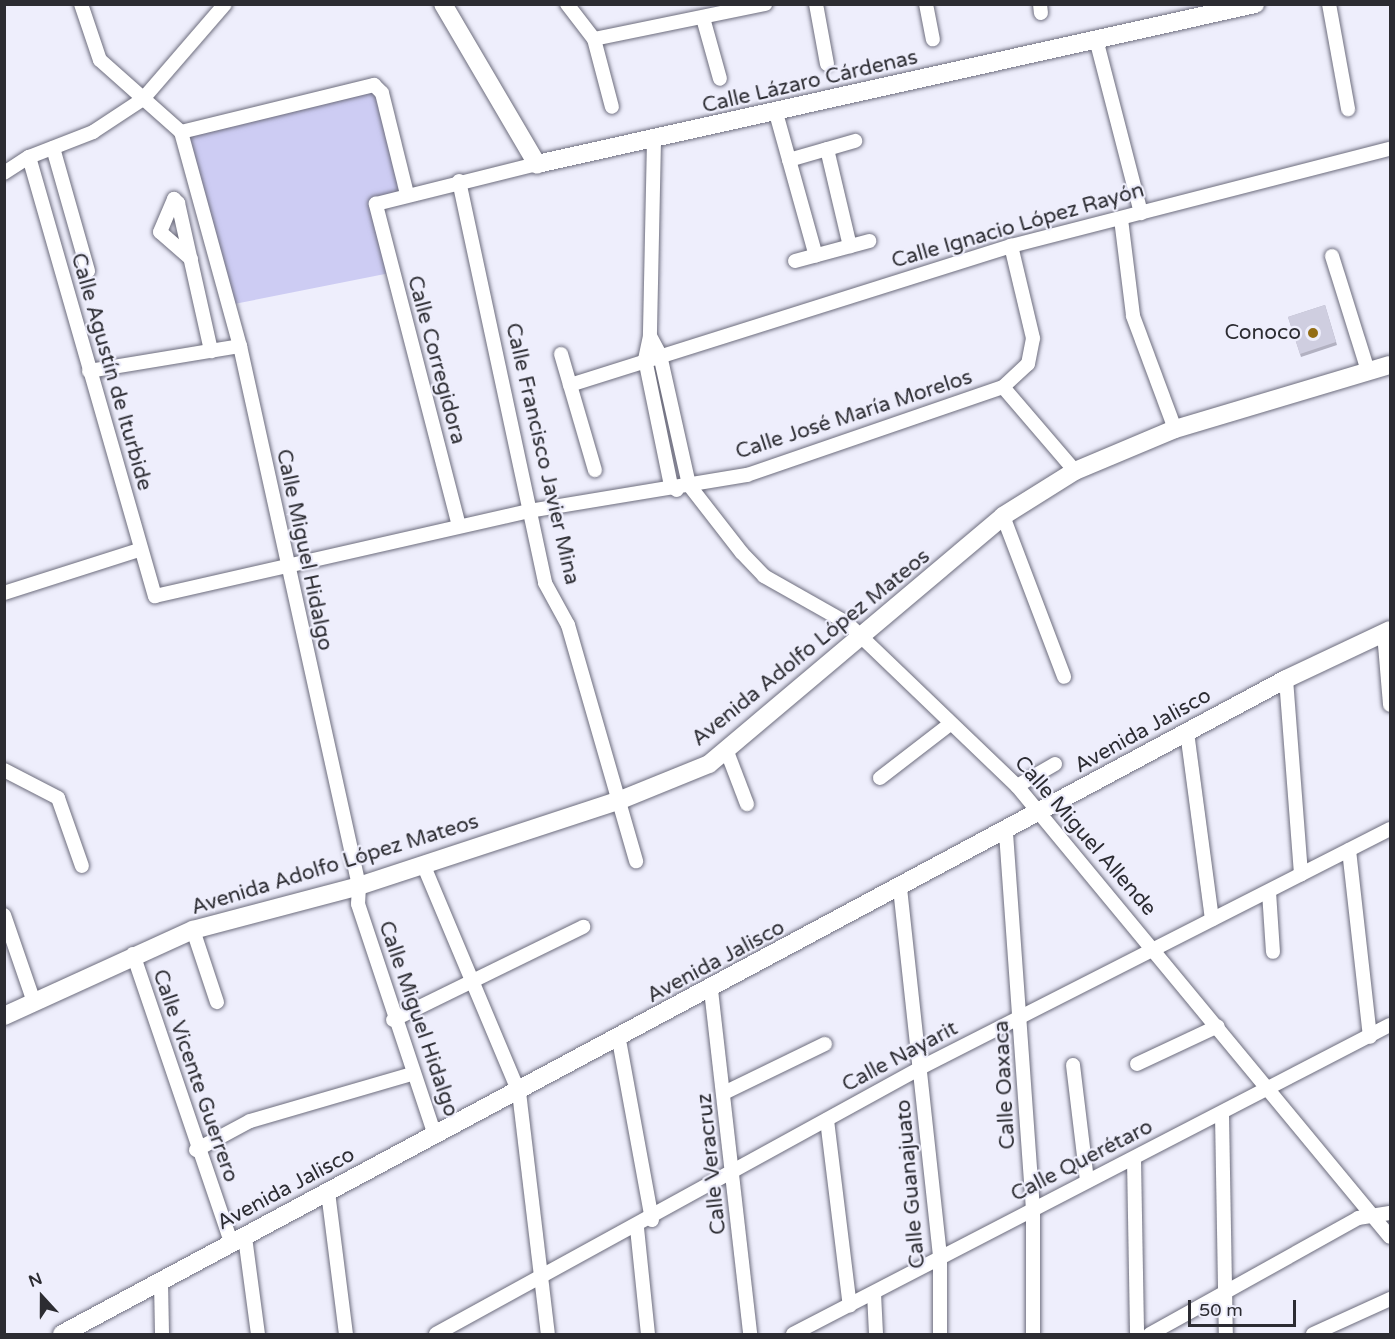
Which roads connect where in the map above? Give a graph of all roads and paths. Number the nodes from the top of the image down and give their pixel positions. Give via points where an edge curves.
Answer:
1 (81, 4) edge
2 (225, 4) edge
3 (443, 4) edge
4 (567, 4) edge
5 (765, 4) edge
6 (816, 4) edge
7 (926, 4) edge
8 (1255, 4) edge
9 (1329, 4) edge
10 (703, 18) junction
11 (594, 39) junction
12 (933, 39) dead end
13 (1096, 39) junction
14 (827, 64) dead end
15 (720, 79) dead end
16 (143, 99) junction
17 (612, 107) dead end
18 (1348, 109) dead end
19 (776, 113) junction
20 (181, 132) junction
21 (654, 140) junction
22 (855, 141) dead end
23 (53, 148) junction
24 (827, 149) junction
25 (1390, 149) edge
26 (29, 157) junction
27 (789, 160) junction
28 (537, 164) junction
29 (4, 173) edge
30 (459, 181) junction
31 (407, 194) junction
32 (376, 204) joint
33 (1141, 213) junction
34 (1122, 219) junction
35 (869, 241) dead end
36 (850, 246) junction
37 (1011, 246) junction
38 (816, 256) junction
39 (1332, 256) dead end
40 (191, 259) dead end
41 (795, 261) dead end
42 (88, 271) dead end
43 (650, 336) junction
44 (240, 346) junction
45 (211, 351) junction
46 (561, 354) dead end
47 (660, 355) junction
48 (645, 358) junction
49 (1390, 365) edge
50 (88, 371) junction
51 (1368, 371) junction
52 (570, 385) junction
53 (1003, 387) junction
54 (1174, 429) junction
55 (595, 470) dead end
56 (1075, 471) junction
57 (689, 485) junction
58 (671, 486) junction
59 (708, 506) junction
60 (529, 511) junction
61 (1004, 516) junction
62 (459, 526) junction
63 (139, 550) junction
64 (285, 569) junction
65 (4, 593) edge
66 (155, 596) joint
67 (1387, 631) edge
68 (863, 639) junction
69 (1064, 677) dead end
70 (1286, 679) junction
71 (1390, 705) edge
72 (950, 724) junction
73 (1187, 732) junction
74 (726, 749) junction
75 (1055, 765) dead end
76 (4, 770) edge
77 (880, 778) dead end
78 (1017, 786) junction
79 (618, 801) junction
80 (747, 804) dead end
81 (1043, 813) junction
82 (1390, 829) edge
83 (1006, 833) junction
84 (1349, 850) junction
85 (636, 861) dead end
86 (423, 864) junction
87 (82, 866) dead end
88 (1301, 874) junction
89 (359, 886) junction
90 (900, 888) junction
91 (1269, 892) junction
92 (4, 915) edge
93 (1212, 919) junction
94 (583, 927) dead end
95 (194, 930) junction
96 (1156, 950) junction
97 (1273, 952) dead end
98 (133, 954) junction
99 (470, 983) junction
100 (711, 990) junction
101 (33, 999) junction
102 (217, 1002) dead end
103 (4, 1016) edge
104 (1022, 1017) junction
105 (393, 1020) junction
106 (1390, 1025) edge
107 (1218, 1026) junction
108 (1370, 1037) junction
109 (619, 1040) junction
110 (825, 1044) dead end
111 (1137, 1064) dead end
112 (1073, 1065) dead end
113 (922, 1067) junction
114 (412, 1074) junction
115 (1270, 1089) junction
116 (519, 1092) junction
117 (726, 1092) junction
118 (1222, 1115) junction
119 (827, 1120) junction
120 (435, 1135) junction
121 (196, 1150) junction
122 (1134, 1159) junction
123 (735, 1171) junction
124 (1087, 1181) junction
125 (328, 1192) junction
126 (1033, 1210) junction
127 (1390, 1213) edge
128 (1375, 1216) junction
129 (652, 1221) junction
130 (637, 1228) junction
131 (1390, 1237) edge
132 (239, 1240) junction
133 (940, 1258) junction
134 (544, 1277) junction
135 (161, 1281) junction
136 (874, 1293) junction
137 (1223, 1294) junction
138 (1390, 1299) edge
139 (850, 1306) junction
140 (442, 1333) edge
141 (62, 1335) edge
142 (162, 1335) edge
143 (258, 1335) edge
144 (346, 1335) edge
145 (548, 1335) edge
146 (648, 1335) edge
147 (750, 1335) edge
148 (793, 1335) edge
149 (876, 1335) edge
150 (940, 1335) edge
151 (1034, 1335) edge
152 (1137, 1335) edge
153 (1150, 1335) edge
154 (1226, 1335) edge
155 (1313, 1335) edge

1 - 16 street via 100,60
2 - 16 street
3 - 28 main road
4 - 11 street
5 - 10 street
6 - 14 street
7 - 12 street
8 - 13 main road, Calle Lázaro Cárdenas
9 - 18 street
10 - 11 street
10 - 15 street
11 - 17 street
13 - 19 main road, Calle Lázaro Cárdenas
13 - 33 street
16 - 20 street
16 - 23 street via 93,132
19 - 21 main road, Calle Lázaro Cárdenas
19 - 27 street
20 - 31 street via 378,87
20 - 44 street, Calle Miguel Hidalgo
21 - 28 main road, Calle Lázaro Cárdenas
21 - 43 street, Calle Miguel Allende
22 - 24 street
23 - 26 street
23 - 42 street
24 - 27 street
24 - 36 street
25 - 33 street, Calle Ignacio López Rayón
26 - 29 street
26 - 50 street, Calle Agustín de Iturbide
27 - 38 street
28 - 30 street, Calle Lázaro Cárdenas
30 - 31 street, Calle Lázaro Cárdenas
30 - 60 street, Calle Francisco Javier Mina
31 - 32 street, Calle Lázaro Cárdenas
32 - 62 street, Calle Corregidora
33 - 34 street, Calle Ignacio López Rayón
34 - 37 street, Calle Ignacio López Rayón
34 - 54 street via 1133,316
35 - 36 street
36 - 38 street
37 - 47 street, Calle Ignacio López Rayón
37 - 53 street, Calle José María Morelos via 1033,338 1029,364
38 - 41 street
39 - 51 street
40 - 45 street
43 - 47 street, Calle Miguel Allende
43 - 48 street, Calle Miguel Allende
44 - 45 street
44 - 64 street, Calle Miguel Hidalgo
45 - 50 street
46 - 52 street
47 - 48 street, Calle Ignacio López Rayón
47 - 57 street, Calle Miguel Allende
48 - 52 street, Calle Ignacio López Rayón
48 - 58 street, Calle Miguel Allende
49 - 51 main road, Avenida Adolfo López Mateos
50 - 63 street, Calle Agustín de Iturbide
51 - 54 main road, Avenida Adolfo López Mateos
52 - 55 street
53 - 56 street, Calle José María Morelos
53 - 57 street, Calle José María Morelos via 759,472
54 - 56 main road, Avenida Adolfo López Mateos
56 - 61 main road, Avenida Adolfo López Mateos
57 - 58 street, Calle José María Morelos
57 - 59 street, Calle Miguel Allende
58 - 59 street, Calle Miguel Allende
58 - 60 street, Calle José María Morelos
59 - 68 street, Calle Miguel Allende via 764,576 847,623
60 - 62 street, Calle José María Morelos
60 - 79 street, Calle Francisco Javier Mina via 545,583 568,625
61 - 68 main road, Avenida Adolfo López Mateos
61 - 69 street
62 - 64 street, Calle José María Morelos
63 - 65 street
63 - 66 street, Calle Agustín de Iturbide
64 - 66 street, Calle José María Morelos
64 - 89 street, Calle Miguel Hidalgo
67 - 70 main road, Avenida Jalisco
67 - 71 street
68 - 72 street, Calle Miguel Allende
68 - 74 main road, Avenida Adolfo López Mateos
70 - 73 main road, Avenida Jalisco
70 - 88 street
72 - 77 street
72 - 78 street, Calle Miguel Allende
73 - 81 main road, Avenida Jalisco
73 - 93 street
74 - 79 main road, Avenida Adolfo López Mateos via 709,764
74 - 80 street
75 - 78 street
76 - 87 street via 58,798
78 - 81 street, Calle Miguel Allende
79 - 85 street, Calle Francisco Javier Mina
79 - 86 main road, Avenida Adolfo López Mateos
81 - 83 main road, Avenida Jalisco
81 - 96 street, Calle Miguel Allende
82 - 84 street, Calle Nayarit
83 - 90 main road, Avenida Jalisco
83 - 104 street, Calle Oaxaca
84 - 88 street, Calle Nayarit
84 - 108 street
86 - 89 main road, Avenida Adolfo López Mateos
86 - 99 street
88 - 91 street, Calle Nayarit
89 - 95 main road, Avenida Adolfo López Mateos
89 - 105 street, Calle Miguel Hidalgo via 358,904
90 - 100 main road, Avenida Jalisco
90 - 113 street, Calle Guanajuato
91 - 93 street, Calle Nayarit
91 - 97 street
92 - 101 street
93 - 96 street, Calle Nayarit
94 - 99 street
95 - 98 main road, Avenida Adolfo López Mateos
95 - 102 street
96 - 104 street, Calle Nayarit
96 - 107 street, Calle Miguel Allende
98 - 101 main road, Avenida Adolfo López Mateos
98 - 121 street, Calle Vicente Guerrero
99 - 105 street
99 - 116 street
100 - 109 main road, Avenida Jalisco
100 - 117 street, Calle Veracruz
101 - 103 main road, Avenida Adolfo López Mateos
104 - 113 street, Calle Nayarit
104 - 126 street, Calle Oaxaca
105 - 114 street, Calle Miguel Hidalgo
106 - 108 street, Calle Querétaro
107 - 111 street
107 - 115 street, Calle Miguel Allende
108 - 115 street, Calle Querétaro
109 - 116 main road, Avenida Jalisco
109 - 129 street
110 - 117 street
112 - 124 street
113 - 119 street, Calle Nayarit
113 - 133 street, Calle Guanajuato
114 - 120 street, Calle Miguel Hidalgo
114 - 121 street via 250,1121
115 - 118 street, Calle Querétaro
115 - 128 street, Calle Miguel Allende
116 - 120 main road, Avenida Jalisco
116 - 134 street
117 - 123 street, Calle Veracruz
118 - 122 street, Calle Querétaro
118 - 137 street
119 - 123 street, Calle Nayarit
119 - 139 street
120 - 125 main road, Avenida Jalisco
121 - 132 street, Calle Vicente Guerrero
122 - 124 street, Calle Querétaro
122 - 152 street
123 - 129 street, Calle Nayarit
123 - 147 street, Calle Veracruz
124 - 126 street, Calle Querétaro
125 - 132 main road, Avenida Jalisco
125 - 144 street
126 - 133 street, Calle Querétaro
126 - 151 street, Calle Oaxaca
127 - 128 street
128 - 131 street, Calle Miguel Allende
128 - 137 street via 1358,1218
129 - 130 street, Calle Nayarit
130 - 134 street, Calle Nayarit
130 - 146 street
132 - 135 main road, Avenida Jalisco
132 - 143 street, Calle Vicente Guerrero
133 - 136 street, Calle Querétaro
133 - 150 street, Calle Guanajuato
134 - 140 street, Calle Nayarit
134 - 145 street
135 - 141 main road, Avenida Jalisco
135 - 142 street
136 - 139 street, Calle Querétaro
136 - 149 street
137 - 153 street
137 - 154 street
138 - 155 street
139 - 148 street, Calle Querétaro

